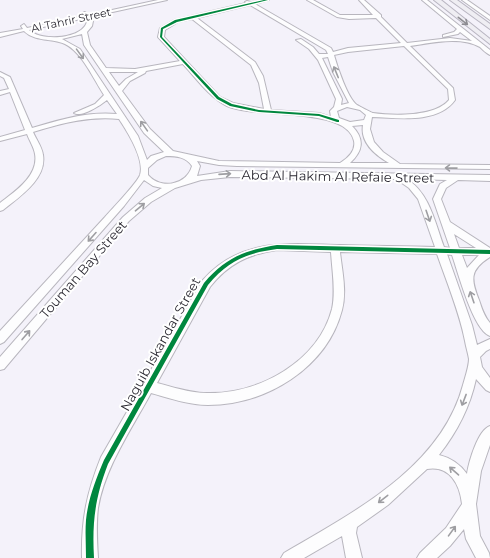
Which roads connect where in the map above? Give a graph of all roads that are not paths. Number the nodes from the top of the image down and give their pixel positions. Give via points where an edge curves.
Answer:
1 (148, 0) edge
2 (165, 0) edge
3 (234, 0) edge
4 (267, 0) edge
5 (309, 0) edge
6 (361, 0) edge
7 (424, 0) edge
8 (437, 0) edge
9 (453, 0) edge
10 (464, 0) edge
11 (243, 3) edge
12 (250, 4) junction
13 (379, 16) junction
14 (88, 17) junction
15 (193, 17) junction
16 (490, 18) edge
17 (490, 27) edge
18 (24, 28) junction
19 (460, 29) junction
20 (0, 31) edge
21 (84, 32) junction
22 (289, 34) dead end
23 (0, 36) edge
24 (34, 36) junction
25 (296, 38) dead end
26 (53, 39) junction
27 (405, 42) junction
28 (490, 42) edge
29 (322, 44) junction
30 (307, 45) junction
31 (481, 46) junction
32 (490, 53) edge
33 (331, 54) junction
34 (318, 56) junction
35 (184, 62) junction
36 (105, 70) junction
37 (150, 70) junction
38 (0, 74) edge
39 (12, 90) junction
40 (119, 90) junction
41 (0, 93) edge
42 (108, 96) junction
43 (355, 106) junction
44 (337, 108) junction
45 (268, 112) junction
46 (308, 114) junction
47 (121, 117) junction
48 (368, 118) junction
49 (342, 122) junction
50 (28, 128) junction
51 (0, 132) edge
52 (0, 138) edge
53 (171, 154) junction
54 (187, 157) junction
55 (341, 166) junction
56 (401, 167) junction
57 (490, 167) edge
58 (144, 171) junction
59 (396, 176) junction
60 (456, 178) junction
61 (490, 178) edge
62 (186, 181) junction
63 (174, 185) junction
64 (0, 208) edge
65 (446, 223) junction
66 (335, 248) junction
67 (440, 251) junction
68 (456, 251) junction
69 (490, 252) edge
70 (467, 283) junction
71 (490, 331) edge
72 (0, 339) edge
73 (490, 344) edge
74 (474, 360) junction
75 (0, 364) edge
76 (490, 386) edge
77 (148, 388) junction
78 (490, 432) edge
79 (423, 463) junction
80 (469, 503) junction
81 (350, 523) junction
82 (90, 558) edge
83 (289, 558) edge
84 (354, 558) edge
85 (425, 558) edge
86 (484, 558) edge

1 - 14 street, Al Tahrir Street
2 - 14 street, Al Tahrir Street
3 - 11 street
4 - 12 street
5 - 13 street via 339,16
6 - 13 street
7 - 19 street
8 -> 28 main road
9 - 17 main road
10 - 16 street
11 - 12 street
11 - 15 street
11 - 22 street
12 - 29 street
13 - 27 street
14 - 18 street, Al Tahrir Street
14 - 21 street
15 - 35 street via 172,23 160,32 162,40
15 - 45 street via 256,66 261,75
18 - 20 street, Al Tahrir Street
18 - 23 street, Al Tahrir Street
18 - 24 street
19 - 27 street via 452,35
19 - 31 street
21 - 26 street
21 - 36 street via 87,45
23 - 24 street
24 - 26 street
25 - 30 street
26 -> 42 street via 65,42 78,50
27 - 29 street via 343,46
27 - 31 street via 458,40
27 - 33 street
27 - 48 street via 450,89 453,98 443,109 428,114
29 - 30 street
29 - 33 street
30 - 34 street
31 - 32 street
33 - 34 street
43 -> 33 street via 336,72
34 - 44 street via 339,99
35 - 37 street
35 - 45 street via 224,102 239,108
36 - 37 street
36 - 40 street
37 - 40 street via 128,80
38 - 39 street via 7,78
39 - 41 street
39 - 50 street
53 -> 40 street via 147,131
42 - 47 street
42 - 50 street via 89,109
43 - 44 street
43 - 48 street via 363,109
44 - 46 street
44 - 49 street via 333,114
45 - 46 street
46 - 49 street
47 - 50 street via 94,115
47 - 58 street via 138,145
48 - 49 street via 362,123
48 - 56 street via 366,133 374,147
49 - 55 street via 356,135 358,148 355,155
50 - 51 street
50 - 52 street
50 - 64 street via 39,154 38,169 34,177
53 - 54 street
53 - 58 street via 154,158
54 - 55 street, Abd Al Hakim Al Refaie Street via 219,163
54 - 62 street via 194,163 196,170
55 - 56 street, Abd Al Hakim Al Refaie Street
57 -> 56 street, Abd Al Hakim Al Refaie Street
58 - 63 street via 146,178 154,184
58 -> 72 street, Touman Bay Street via 121,204
59 - 60 street, Abd Al Hakim Al Refaie Street
62 -> 59 street, Abd Al Hakim Al Refaie Street via 230,174
59 -> 67 street via 412,186 422,198
60 - 61 street, Abd Al Hakim Al Refaie Street
60 - 65 street via 443,186 437,199
62 - 63 street
75 -> 63 street, Touman Bay Street via 126,219 148,200
65 - 68 street
65 - 69 street
66 - 67 street, Naguib Iskandar Street
66 - 77 street, Naguib Iskandar Street via 263,248 242,254 224,264 206,284
66 - 77 street via 338,292 332,324 324,341 296,370 277,382 232,397 207,399
67 - 68 street, Naguib Iskandar Street
67 - 74 street via 467,325
68 - 69 street, Naguib Iskandar Street
68 - 70 street
69 - 70 street via 471,268
71 -> 70 street via 480,319
73 - 74 street via 477,351
74 - 76 street via 480,375
74 -> 79 street via 467,392 455,421
77 - 82 street, Naguib Iskandar Street via 106,462 96,485 90,509
78 - 80 street via 475,466
80 -> 79 street via 468,490 463,478 454,469 443,462 432,460
79 -> 81 street via 390,494
85 -> 80 street via 451,534
80 - 86 street via 473,535
81 - 83 street
81 - 84 street via 349,533

